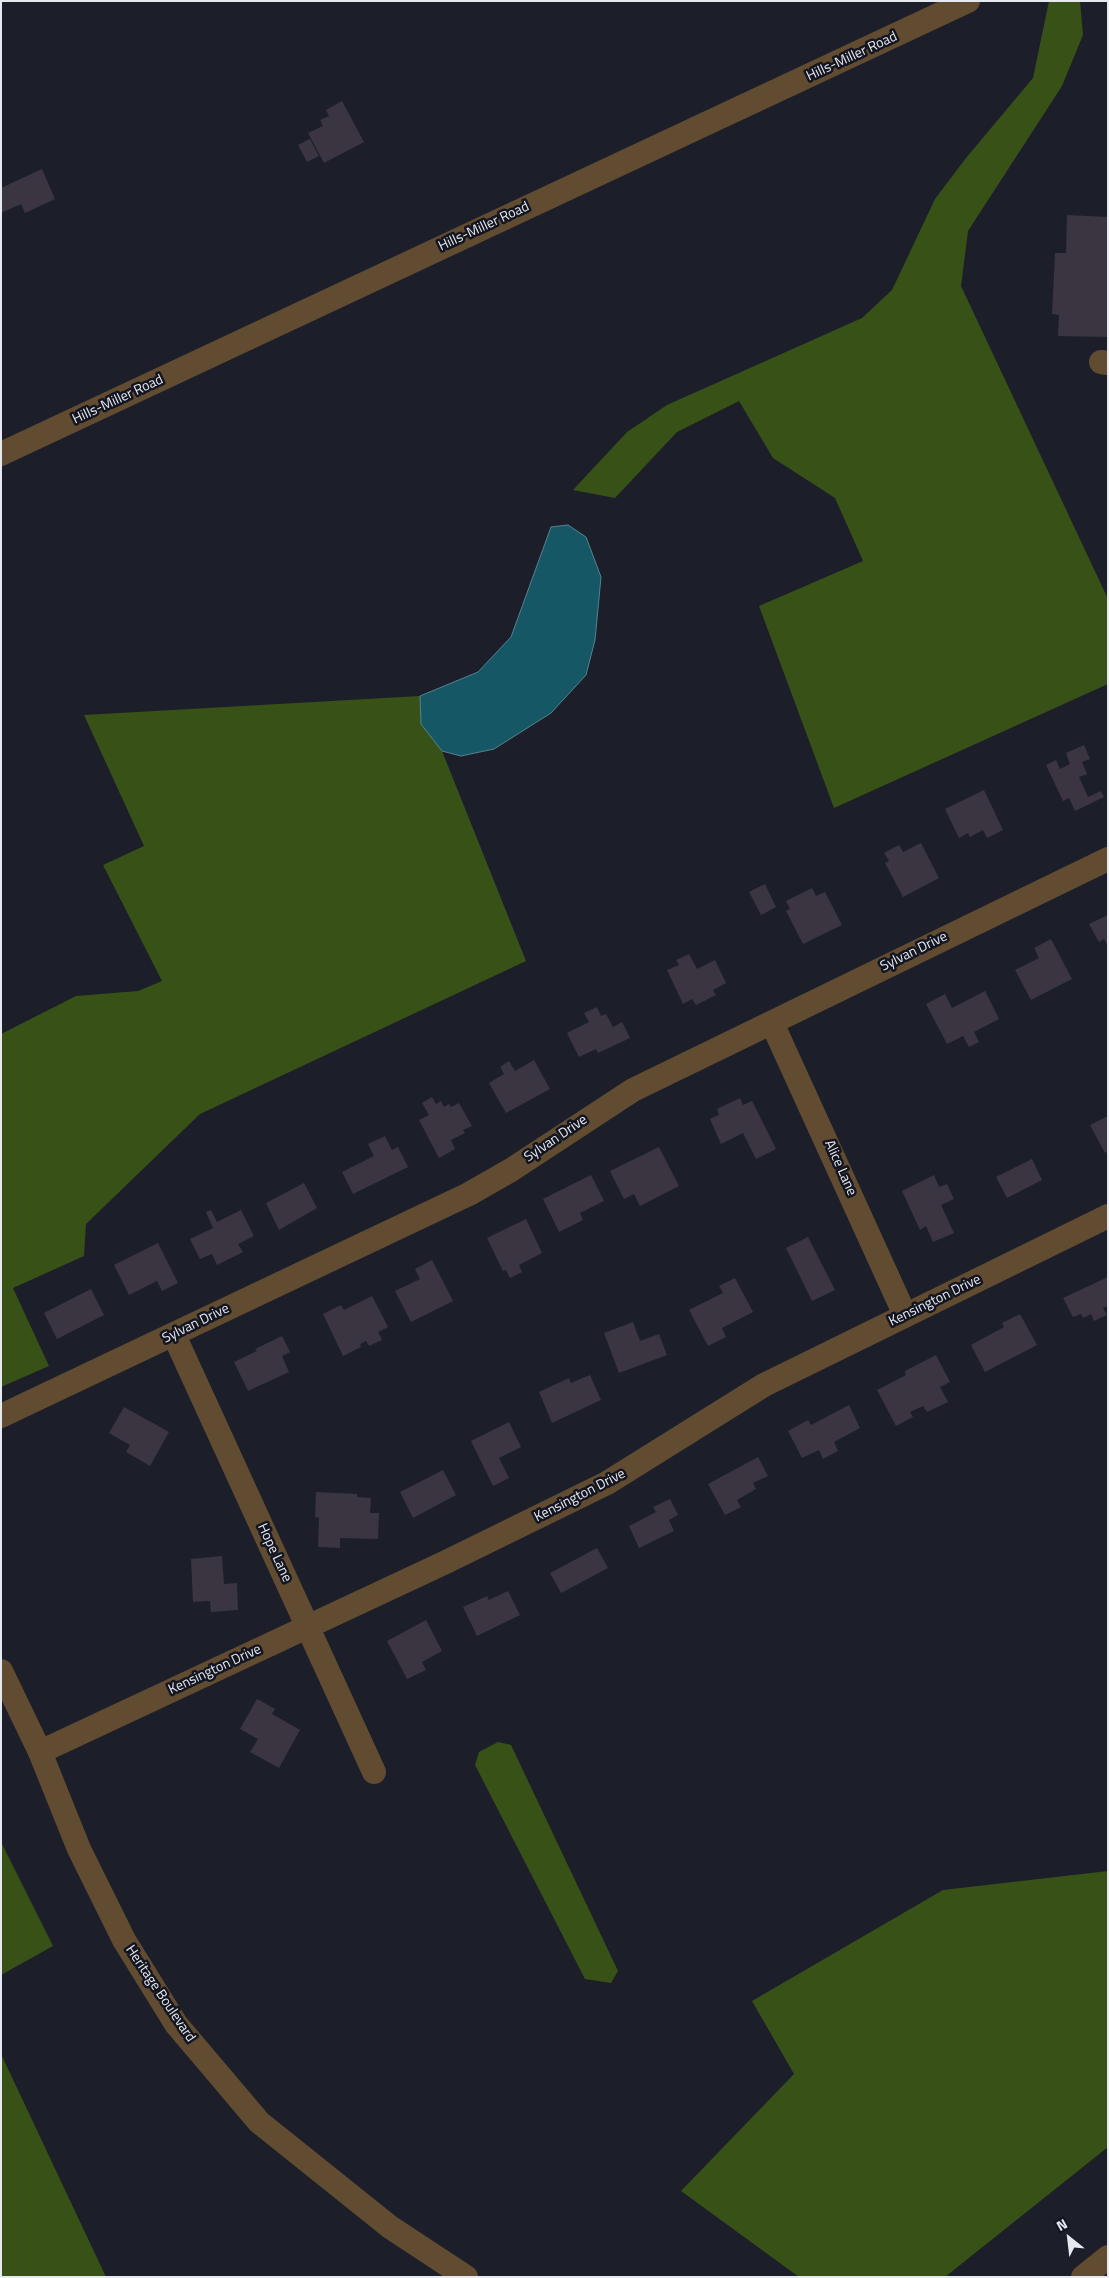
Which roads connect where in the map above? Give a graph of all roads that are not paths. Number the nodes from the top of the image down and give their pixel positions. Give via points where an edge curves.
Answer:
1 (968, 1) edge
2 (1, 454) edge
3 (1108, 858) edge
4 (772, 1022) junction
5 (1108, 1216) edge
6 (905, 1315) junction
7 (174, 1335) junction
8 (1, 1416) edge
9 (308, 1627) junction
10 (1, 1671) edge
11 (40, 1752) junction
12 (374, 1772) dead end
13 (1108, 2257) edge
14 (466, 2277) edge
15 (1083, 2277) edge

1 - 2 street, Hills-Miller Road
3 - 4 street, Sylvan Drive
4 - 6 street, Alice Lane
4 - 7 street, Sylvan Drive via 633,1090 469,1194
5 - 6 street, Kensington Drive
6 - 9 street, Kensington Drive via 764,1385 607,1483
7 - 8 street, Sylvan Drive
7 - 9 street, Hope Lane
9 - 11 street, Kensington Drive
9 - 12 street, Hope Lane
10 - 11 street, Heritage Boulevard
11 - 14 street, Heritage Boulevard via 79,1849 124,1940 176,2024 259,2122 390,2227
13 - 15 street

